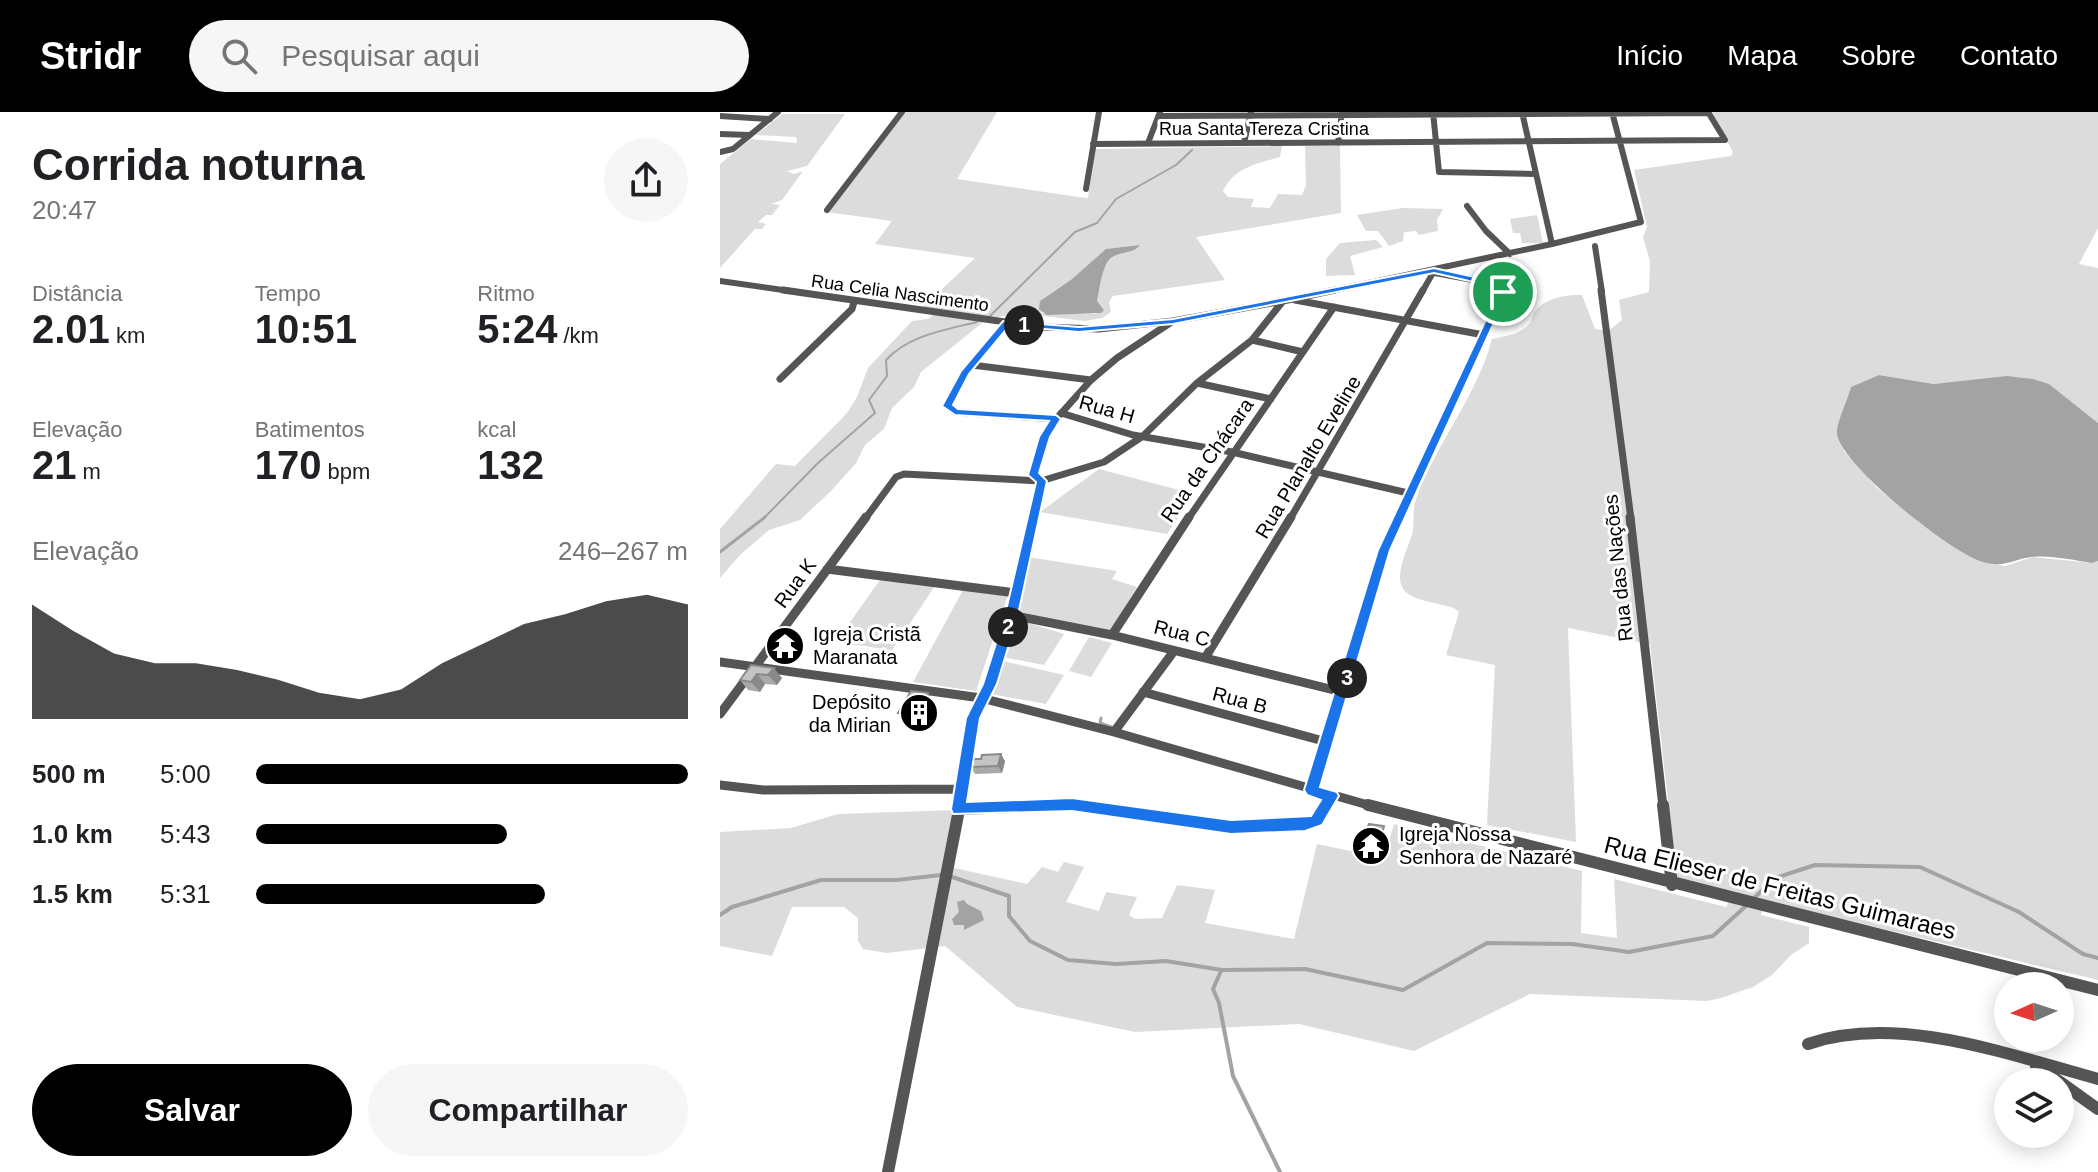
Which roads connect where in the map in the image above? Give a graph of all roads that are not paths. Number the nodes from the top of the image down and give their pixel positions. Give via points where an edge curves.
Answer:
1 (778, 112) edge
2 (902, 112) edge
3 (1099, 112) edge
4 (1709, 112) edge
5 (1434, 113) edge
6 (1522, 113) edge
7 (1612, 113) edge
8 (1159, 114) edge
9 (1250, 114) edge
10 (1342, 114) edge
11 (720, 116) edge
12 (770, 119) junction
13 (720, 134) edge
14 (750, 135) junction
15 (1621, 142) junction
16 (1148, 143) junction
17 (1244, 143) junction
18 (1338, 143) junction
19 (1435, 143) junction
20 (1527, 143) junction
21 (1093, 144) junction
22 (720, 152) edge
23 (1536, 174) junction
24 (1086, 189) dead end
25 (1467, 206) dead end
26 (827, 210) dead end
27 (1552, 244) junction
28 (1595, 246) dead end
29 (1510, 254) junction
30 (1434, 272) junction
31 (720, 281) edge
32 (732, 283) junction
33 (720, 293) edge
34 (1286, 300) junction
35 (854, 302) junction
36 (1334, 307) junction
37 (1173, 321) junction
38 (1407, 321) junction
39 (1006, 323) junction
40 (1484, 335) junction
41 (1252, 340) junction
42 (1303, 352) junction
43 (972, 365) junction
44 (780, 379) dead end
45 (1091, 380) junction
46 (1197, 383) junction
47 (1271, 399) junction
48 (1058, 416) junction
49 (1143, 436) junction
50 (1232, 452) junction
51 (1319, 472) junction
52 (1041, 481) junction
53 (1408, 493) junction
54 (827, 569) junction
55 (1016, 593) junction
56 (1011, 615) junction
57 (1112, 635) junction
58 (1174, 651) junction
59 (1205, 658) junction
60 (720, 662) edge
61 (755, 667) junction
62 (1143, 692) junction
63 (1342, 692) junction
64 (981, 698) junction
65 (720, 714) edge
66 (1114, 732) junction
67 (1327, 742) junction
68 (720, 785) edge
69 (962, 789) junction
70 (1312, 790) junction
71 (1331, 796) junction
72 (959, 809) junction
73 (1672, 885) junction
74 (2098, 990) edge
75 (1808, 1044) dead end
76 (2030, 1062) junction
77 (2039, 1068) edge
78 (2098, 1079) edge
79 (2074, 1092) edge
80 (2098, 1109) edge
81 (888, 1172) edge

1 - 12 street
2 - 26 street
3 - 21 street
4 - 7 street
4 - 15 street, Rua Santa Tereza Cristina via 1722,140
5 - 6 street
5 - 10 street
5 - 19 street
6 - 7 street
6 - 20 street
7 - 15 street
8 - 9 street
8 - 16 street
9 - 10 street
9 - 17 street
10 - 18 street
11 - 12 street
12 - 14 street
13 - 14 street
14 - 22 street
15 - 20 street, Rua Santa Tereza Cristina
15 - 27 street, Rua Celia Nascimento via 1640,220
16 - 17 street, Rua Santa Tereza Cristina
16 - 21 street, Rua Santa Tereza Cristina
17 - 18 street, Rua Santa Tereza Cristina
18 - 19 street, Rua Santa Tereza Cristina
19 - 20 street, Rua Santa Tereza Cristina
19 - 23 street via 1444,174
20 - 23 street
21 - 24 street
23 - 27 street
25 - 29 street
27 - 29 street, Rua Celia Nascimento
28 - 73 street, Rua das Nações
29 - 30 street, Rua Celia Nascimento
30 - 34 street, Rua Celia Nascimento
30 - 38 street, Rua Planalto Eveline
30 - 40 street via 1501,288
31 - 32 street, Rua Celia Nascimento
32 - 33 street
32 - 35 street, Rua Celia Nascimento
34 - 36 street
34 - 37 street, Rua Celia Nascimento
34 - 41 street
35 - 39 street, Rua Celia Nascimento
35 - 44 street
36 - 38 street
36 - 42 street, Rua da Chácara
37 - 39 street, Rua Celia Nascimento via 1079,330
37 - 45 street
38 - 40 street
38 - 51 street, Rua Planalto Eveline
39 - 43 street
40 - 53 street
41 - 42 street
41 - 46 street
42 - 47 street, Rua da Chácara
43 - 45 street
43 - 48 street, Rua H via 950,397 950,410 1022,419
45 - 48 street
46 - 47 street
46 - 49 street
47 - 50 street, Rua da Chácara
48 - 49 street, Rua H
48 - 52 street via 1044,437 1033,475
49 - 50 street, Rua H
49 - 52 street via 1104,462
50 - 51 street, Rua H
50 - 57 street, Rua da Chácara
51 - 53 street, Rua H
51 - 59 street, Rua Planalto Eveline
52 - 54 street, Rua K via 900,475
52 - 55 street
53 - 63 street via 1384,550
54 - 55 street
54 - 61 street, Rua K
55 - 56 street
56 - 57 street, Rua C
56 - 64 street
57 - 58 street, Rua C
58 - 59 street, Rua C
58 - 62 street
59 - 63 street, Rua C
60 - 61 street, Rua Elieser de Freitas Guimaraes
61 - 64 street, Rua Elieser de Freitas Guimaraes
61 - 65 street, Rua K
62 - 66 street
62 - 67 street, Rua B
63 - 67 street
64 - 66 street, Rua Elieser de Freitas Guimaraes
64 - 69 street
66 - 70 street, Rua Elieser de Freitas Guimaraes
67 - 70 street
68 - 69 street via 763,790
69 - 72 street
70 - 71 street, Rua Elieser de Freitas Guimaraes
71 - 72 street via 1311,823 1261,826 1231,827 1072,805
71 - 73 street, Rua Elieser de Freitas Guimaraes
72 - 81 street
73 - 74 street, Rua Elieser de Freitas Guimaraes
75 - 76 street via 1832,1033 1872,1031
76 - 77 street
76 - 78 street
79 - 80 street

